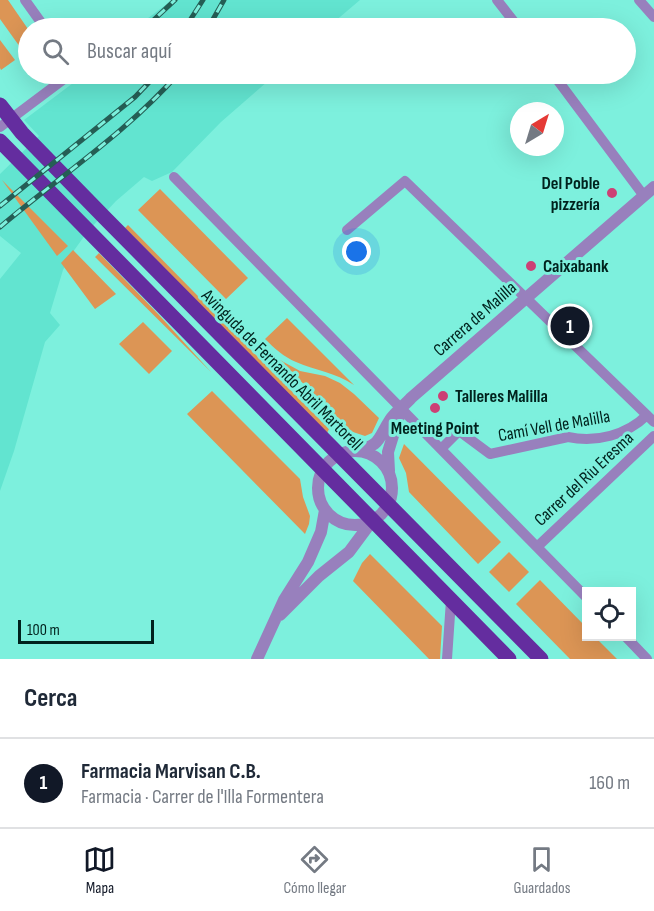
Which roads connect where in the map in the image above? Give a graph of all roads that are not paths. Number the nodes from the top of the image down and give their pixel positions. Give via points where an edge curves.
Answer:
1 (25, 0) edge
2 (497, 0) edge
3 (639, 0) edge
4 (647, 0) edge
5 (654, 8) edge
6 (654, 16) edge
7 (38, 18) edge
8 (511, 18) edge
9 (57, 84) edge
10 (561, 84) edge
11 (2, 107) edge
12 (0, 127) edge
13 (0, 141) edge
14 (174, 177) dead end
15 (654, 187) edge
16 (644, 196) junction
17 (346, 230) dead end
18 (527, 298) junction
19 (401, 409) junction
20 (651, 419) edge
21 (654, 436) edge
22 (441, 449) junction
23 (355, 450) junction
24 (338, 454) junction
25 (322, 470) junction
26 (390, 476) junction
27 (388, 505) junction
28 (325, 510) junction
29 (372, 521) junction
30 (537, 547) junction
31 (582, 593) edge
32 (452, 600) junction
33 (277, 618) junction
34 (630, 641) edge
35 (257, 659) edge
36 (447, 659) edge
37 (509, 659) edge
38 (541, 659) edge
39 (647, 659) edge

1 - 7 street
2 - 8 street
3 - 6 street
4 - 5 street
9 - 12 street
10 - 16 street
11 - 24 main road, Avinguda de Fernando Abril Martorell via 22,133
13 - 25 main road
14 - 19 street
15 - 16 street, Carrera de Malilla
16 - 18 street, Carrera de Malilla
17 - 18 street via 405,181
18 - 19 street, Carrera de Malilla
18 - 20 street
19 - 22 street
19 - 23 street, Carrera de Malilla via 373,447
19 - 26 street via 388,452
20 - 22 street, Camí Vell de Malilla via 604,438 568,437 490,454 459,431
21 - 30 street, Carrer del Riu Eresma
22 - 30 street
23 - 24 street, Carrera de Malilla
23 - 26 street via 375,457
24 - 25 street
24 - 27 main road, Avinguda de Fernando Abril Martorell
25 - 28 street via 317,488
25 - 29 main road
26 - 27 street
27 - 29 street
27 - 38 main road, Avinguda de Fernando Abril Martorell
28 - 29 street via 346,524
28 - 33 street via 321,532
29 - 32 main road
29 - 33 street via 349,552
30 - 31 street
32 - 36 street
32 - 37 main road
33 - 35 street
34 - 39 street

